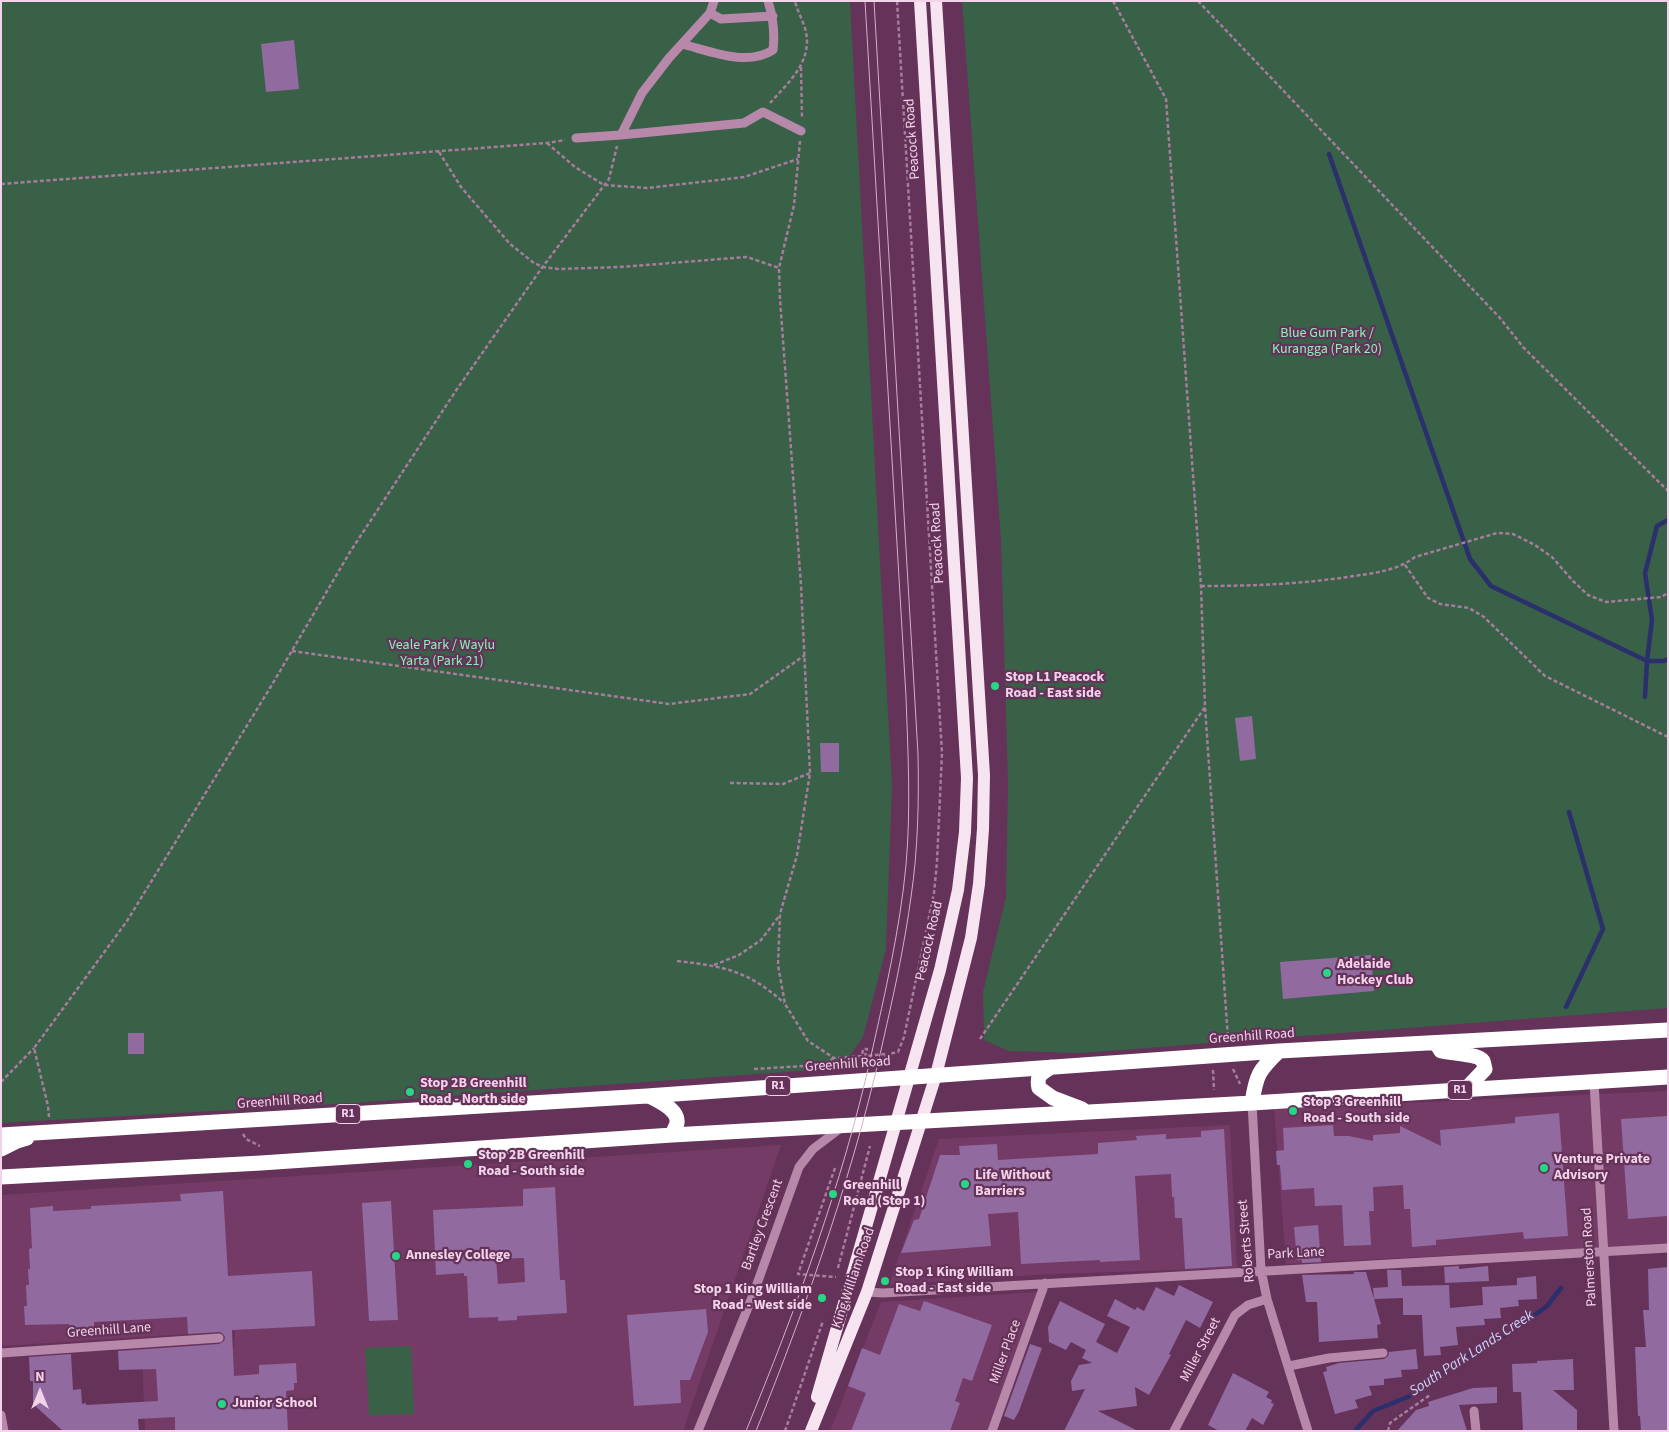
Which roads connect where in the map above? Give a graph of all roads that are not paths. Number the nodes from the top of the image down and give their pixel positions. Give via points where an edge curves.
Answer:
1 (714, 1) edge
2 (768, 1) edge
3 (920, 1) edge
4 (936, 1) edge
5 (710, 13) junction
6 (773, 16) junction
7 (682, 44) junction
8 (801, 131) road end
9 (621, 135) junction
10 (576, 138) road end
11 (946, 157) junction
12 (930, 158) junction
13 (1668, 1030) edge
14 (1436, 1043) junction
15 (1279, 1052) junction
16 (1052, 1067) junction
17 (936, 1075) junction
18 (909, 1077) junction
19 (1668, 1077) edge
20 (1594, 1082) junction
21 (1465, 1090) junction
22 (647, 1096) junction
23 (1252, 1103) junction
24 (1088, 1112) junction
25 (922, 1121) junction
26 (897, 1122) junction
27 (845, 1125) junction
28 (50, 1132) junction
29 (1, 1135) edge
30 (672, 1135) junction
31 (1, 1150) edge
32 (1, 1177) edge
33 (1668, 1248) edge
34 (1604, 1251) junction
35 (1261, 1270) junction
36 (1045, 1283) junction
37 (867, 1292) junction
38 (1268, 1299) junction
39 (219, 1338) dead end
40 (1, 1352) edge
41 (1384, 1353) dead end
42 (1289, 1366) junction
43 (1474, 1411) dead end
44 (1, 1415) edge
45 (3, 1429) edge
46 (698, 1431) edge
47 (810, 1431) edge
48 (992, 1431) edge
49 (1174, 1431) edge
50 (1308, 1431) edge
51 (1476, 1431) edge
52 (1614, 1431) edge

1 - 5 street
2 - 6 street
3 - 12 main road, Peacock Road
4 - 11 main road
5 - 6 street via 720,18
5 - 7 street
6 - 7 street via 773,50 764,55 739,57
7 - 9 street via 642,93
8 - 9 street via 762,112 744,123
9 - 10 street
11 - 12 main road
11 - 17 main road via 984,820 971,938
12 - 18 main road, Peacock Road via 967,778 958,890 940,970
13 - 14 highway, Greenhill Road / R1
14 - 15 highway, Greenhill Road / R1
14 - 21 highway via 1441,1052 1470,1055 1484,1062 1484,1069
15 - 16 highway, Greenhill Road / R1
15 - 23 highway via 1263,1066 1255,1080
16 - 17 highway, Greenhill Road / R1
16 - 24 highway via 1039,1075 1039,1088 1052,1098
17 - 18 highway, Greenhill Road / R1
17 - 25 main road, King William Road
18 - 22 highway, Greenhill Road / R1
18 - 26 main road, King William Road
19 - 20 highway, R1
20 - 21 highway, R1
20 - 34 street, Palmerston Road
21 - 23 highway, R1
22 - 28 highway, Greenhill Road / R1
22 - 30 highway via 667,1106 676,1118
23 - 24 highway, R1
23 - 35 street, Roberts Street
24 - 25 highway, R1
25 - 26 highway, R1
25 - 37 main road, King William Road
26 - 27 highway, R1
26 - 47 main road, King William Road
27 - 30 highway, R1
27 - 46 street, Bartley Crescent via 823,1140 799,1167 753,1295
28 - 29 highway, Greenhill Road / R1
28 - 31 highway via 17,1141
30 - 32 highway, R1
33 - 34 street, Park Lane
34 - 35 street, Park Lane
34 - 52 street, Palmerston Road
35 - 36 street, Park Lane
35 - 38 street, Roberts Street
36 - 37 street, Park Lane
36 - 48 street, Miller Place
37 - 47 main road, King William Road
38 - 42 street, Roberts Street
38 - 49 street, Miller Street via 1248,1305 1235,1314
39 - 40 street, Greenhill Lane
41 - 42 street via 1329,1358
42 - 50 street, Roberts Street
43 - 51 street
44 - 45 street

